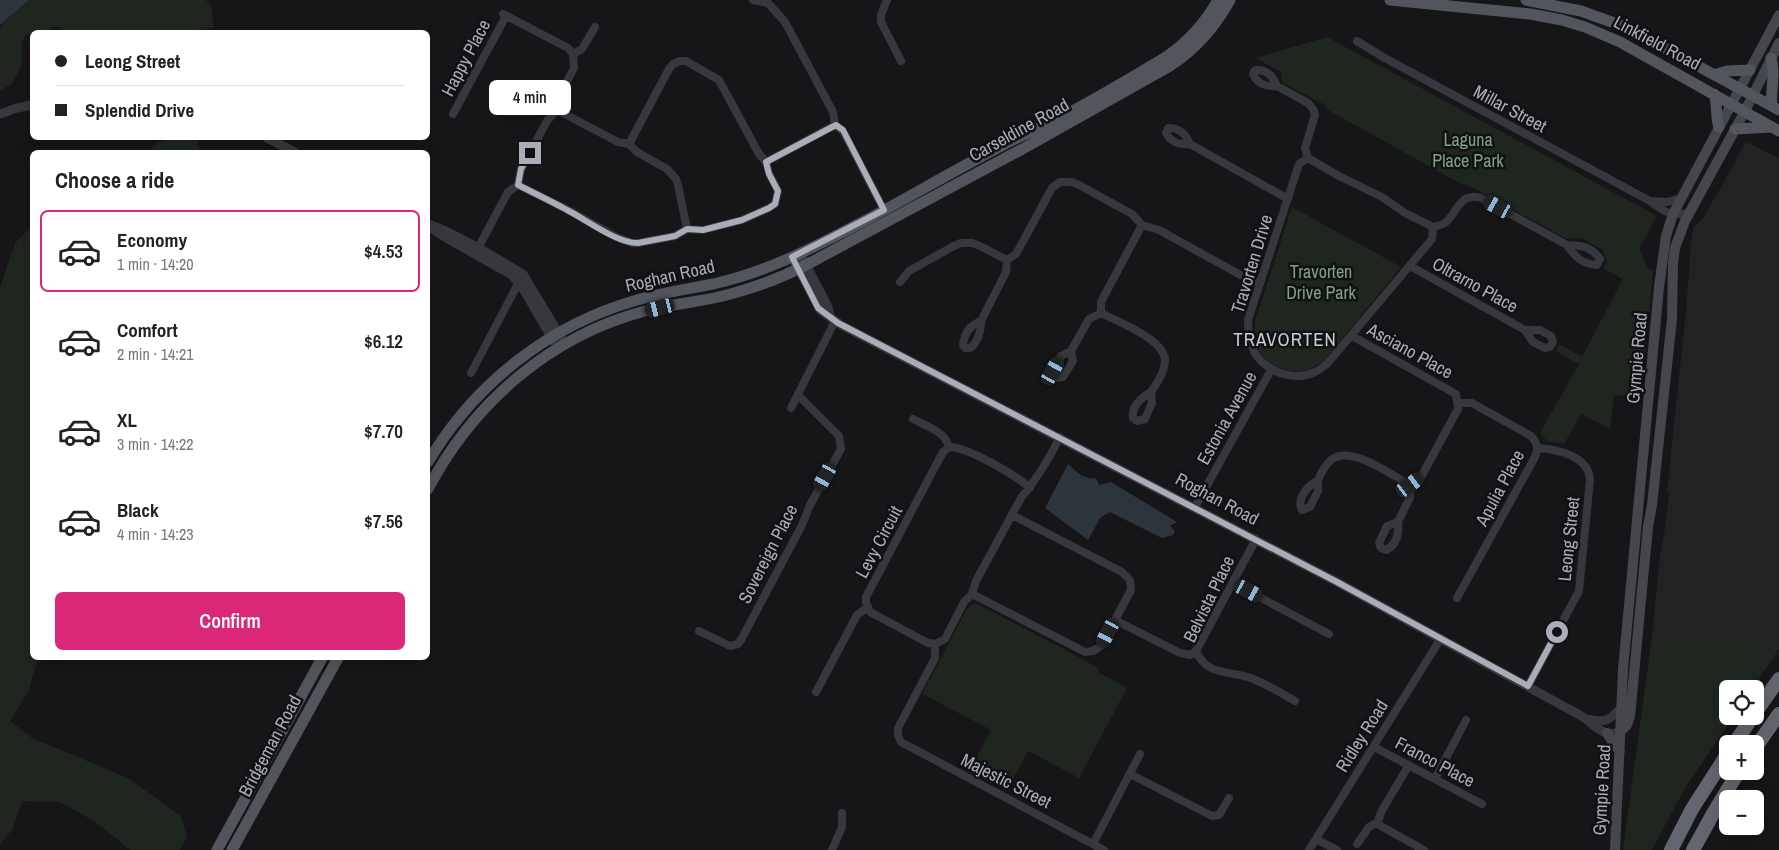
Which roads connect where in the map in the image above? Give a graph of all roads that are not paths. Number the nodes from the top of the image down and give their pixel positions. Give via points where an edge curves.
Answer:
1 (753, 0) edge
2 (886, 0) edge
3 (1218, 0) edge
4 (1230, 0) edge
5 (1390, 0) edge
6 (1526, 0) edge
7 (769, 1) edge
8 (1779, 15) edge
9 (595, 27) dead end
10 (1357, 41) dead end
11 (1779, 43) edge
12 (573, 54) junction
13 (1771, 58) junction
14 (901, 61) dead end
15 (1750, 70) junction
16 (1714, 75) junction
17 (1277, 86) dead end
18 (1740, 89) junction
19 (1714, 94) junction
20 (1752, 96) junction
21 (1732, 104) junction
22 (30, 105) edge
23 (1776, 108) edge
24 (557, 110) junction
25 (1745, 111) junction
26 (3, 112) edge
27 (453, 114) dead end
28 (836, 125) junction
29 (1719, 127) junction
30 (1735, 129) junction
31 (1776, 129) edge
32 (271, 140) edge
33 (629, 144) junction
34 (1190, 144) dead end
35 (291, 150) edge
36 (1308, 158) junction
37 (766, 162) junction
38 (518, 185) junction
39 (1681, 198) junction
40 (1288, 199) junction
41 (1650, 201) junction
42 (884, 210) junction
43 (1688, 213) junction
44 (1673, 214) junction
45 (430, 225) edge
46 (1142, 225) junction
47 (1433, 227) junction
48 (687, 229) junction
49 (1567, 245) dead end
50 (477, 251) junction
51 (796, 255) junction
52 (1007, 260) junction
53 (1410, 266) junction
54 (801, 268) junction
55 (523, 274) junction
56 (900, 282) dead end
57 (518, 283) junction
58 (1260, 284) junction
59 (1101, 313) junction
60 (833, 318) junction
61 (980, 321) dead end
62 (1525, 330) dead end
63 (555, 334) junction
64 (1352, 336) junction
65 (562, 346) junction
66 (1072, 351) dead end
67 (1271, 370) junction
68 (471, 373) dead end
69 (1151, 392) dead end
70 (798, 395) junction
71 (1458, 403) junction
72 (791, 408) dead end
73 (913, 419) dead end
74 (1060, 437) junction
75 (948, 447) junction
76 (1537, 448) junction
77 (430, 459) edge
78 (1318, 480) dead end
79 (1410, 485) junction
80 (430, 486) edge
81 (1030, 488) junction
82 (1195, 507) junction
83 (1012, 514) junction
84 (1398, 522) dead end
85 (1256, 539) junction
86 (1233, 583) junction
87 (972, 594) junction
88 (1457, 598) dead end
89 (868, 607) junction
90 (1115, 620) junction
91 (699, 631) dead end
92 (1328, 634) dead end
93 (1441, 638) junction
94 (936, 644) junction
95 (1196, 651) junction
96 (321, 660) edge
97 (337, 660) edge
98 (1779, 679) edge
99 (1528, 686) junction
100 (816, 692) dead end
101 (1295, 701) dead end
102 (1764, 701) edge
103 (1622, 707) junction
104 (1779, 714) edge
105 (1586, 719) junction
106 (1466, 720) dead end
107 (1621, 731) junction
108 (1606, 733) junction
109 (1764, 735) edge
110 (1374, 746) junction
111 (1620, 751) junction
112 (1140, 754) dead end
113 (1409, 765) junction
114 (1719, 767) edge
115 (1130, 774) junction
116 (1435, 779) junction
117 (1734, 780) edge
118 (1229, 798) dead end
119 (1482, 804) dead end
120 (842, 813) dead end
121 (1378, 822) junction
122 (1316, 839) junction
123 (1092, 844) junction
124 (1357, 844) dead end
125 (217, 850) edge
126 (232, 850) edge
127 (832, 850) edge
128 (1104, 850) edge
129 (1309, 850) edge
130 (1336, 850) edge
131 (1424, 850) edge
132 (1615, 850) edge
133 (1671, 850) edge
134 (1693, 850) edge

1 - 7 street
2 - 14 street via 881,22
3 - 42 main road, Carseldine Road via 1197,30 1166,57 1050,123 1004,144
4 - 54 main road, Carseldine Road via 1209,32 1170,66
5 - 19 main road, Linkfield Road via 1530,14 1572,23 1620,42
6 - 16 main road, Linkfield Road via 1566,7 1613,22
7 - 28 street via 785,22 833,112
8 - 15 main road, Gympie Road
9 - 12 street via 582,49
10 - 41 street, Millar Street
11 - 13 main road, Gympie Road
12 - 24 street via 574,68 559,97
12 - 27 street, Happy Place via 568,48 504,15
13 - 20 main road, Gympie Road
13 - 23 main road
15 - 16 main road
15 - 18 main road, Gympie Road
16 - 18 main road, Linkfield Road
17 - 36 street via 1308,102 1313,109 1315,116 1305,148
18 - 20 main road, Linkfield Road
18 - 21 main road, Gympie Road
19 - 21 main road, Linkfield Road
19 - 29 main road
20 - 23 main road, Linkfield Road
20 - 25 main road, Gympie Road
21 - 25 main road, Linkfield Road
21 - 29 main road, Gympie Road
22 - 26 street
24 - 33 street via 618,142
24 - 38 street via 547,121 521,169
25 - 30 main road, Gympie Road
25 - 31 main road, Linkfield Road
28 - 37 street
28 - 42 street via 843,130
29 - 39 main road, Gympie Road
30 - 31 main road
30 - 43 main road, Gympie Road
32 - 35 street
33 - 37 street via 669,69 673,64 686,61 719,80
33 - 48 street via 676,179
34 - 40 street
36 - 40 street, Travorten Drive via 1299,164
36 - 47 street
37 - 48 street via 778,191 775,204 742,220 703,230
38 - 48 street via 632,243 675,236
38 - 50 street via 508,192
39 - 41 street via 1667,202
39 - 44 main road, Gympie Road
40 - 58 street, Travorten Drive
41 - 44 street, Millar Street via 1664,212
42 - 51 main road, Carseldine Road
43 - 44 street
43 - 107 main road, Gympie Road via 1674,256 1672,319 1630,716
44 - 103 main road, Gympie Road via 1662,257
45 - 50 street
46 - 52 street via 1132,214 1079,185 1060,182 1052,188 1016,254
46 - 58 street via 1159,230
46 - 59 street via 1101,302
47 - 49 street via 1444,224 1464,198 1472,195
47 - 53 street via 1432,239
50 - 55 street
50 - 57 street
51 - 54 street, Roghan Road
51 - 63 main road, Roghan Road via 730,280 636,300 591,316
52 - 56 street via 972,243 961,243 908,271
52 - 61 street via 1006,272
53 - 62 street, Oltrarno Place
53 - 64 street
54 - 60 street, Roghan Road via 818,308
54 - 65 main road, Roghan Road via 727,295 626,317
55 - 57 street
55 - 63 street
57 - 63 street
57 - 68 street
58 - 67 street, Travorten Drive via 1248,320 1248,334 1257,357
59 - 66 street via 1089,319
59 - 69 street via 1155,342 1163,352 1163,371
60 - 70 street
60 - 74 street, Roghan Road
63 - 65 street
63 - 77 main road via 514,364 475,399 450,428
64 - 67 street via 1316,372 1294,376
64 - 71 street, Asciano Place via 1456,394
65 - 80 main road via 511,383 483,410 454,445
67 - 82 street, Estonia Avenue
70 - 72 street
70 - 91 street, Sovereign Place via 839,436 841,449 738,644 730,646
71 - 76 street, Apulia Place via 1472,403 1531,436
71 - 79 street, Asciano Place via 1458,409 1420,478
73 - 75 street via 942,434
74 - 81 street
74 - 82 street, Roghan Road
75 - 81 street via 961,448
75 - 89 street, Levy Circuit via 866,597
76 - 88 street, Apulia Place
76 - 99 street, Leong Street via 1557,451 1576,459 1587,467 1590,480 1579,591
78 - 79 street via 1331,460 1347,454 1358,456
79 - 84 street, Asciano Place via 1410,497
81 - 83 street
82 - 85 street, Roghan Road
83 - 87 street
83 - 90 street via 1127,576 1130,590
85 - 86 street, Belvista Place
85 - 93 street, Roghan Road
86 - 92 street
86 - 95 street, Belvista Place
87 - 90 street via 1085,652 1101,646
87 - 94 street via 964,602 945,639
89 - 94 street, Levy Circuit via 873,614 928,643
89 - 100 street via 856,615
90 - 95 street via 1180,654 1190,655
93 - 99 street, Roghan Road
93 - 110 street, Ridley Road
94 - 123 street, Majestic Street via 935,658 898,728 901,742
95 - 101 street, Belvista Place via 1205,664 1219,672 1251,678
96 - 125 main road, Bridgeman Road
97 - 126 main road, Bridgeman Road
98 - 102 highway
99 - 105 street, Roghan Road
103 - 105 street via 1606,721
103 - 107 main road, Gympie Road
104 - 109 highway
105 - 108 street, Roghan Road
106 - 116 street
107 - 108 street
107 - 111 main road, Gympie Road
108 - 111 main road
110 - 113 street, Franco Place
110 - 122 street, Ridley Road
111 - 132 main road, Gympie Road
112 - 115 street
113 - 116 street, Franco Place
113 - 121 street
114 - 133 highway
115 - 118 street via 1212,816 1219,815
115 - 123 street
116 - 119 street, Franco Place
117 - 134 highway
120 - 127 street via 842,827
121 - 124 street via 1369,827
121 - 131 street
122 - 129 street, Ridley Road
122 - 130 street
123 - 128 street, Majestic Street

